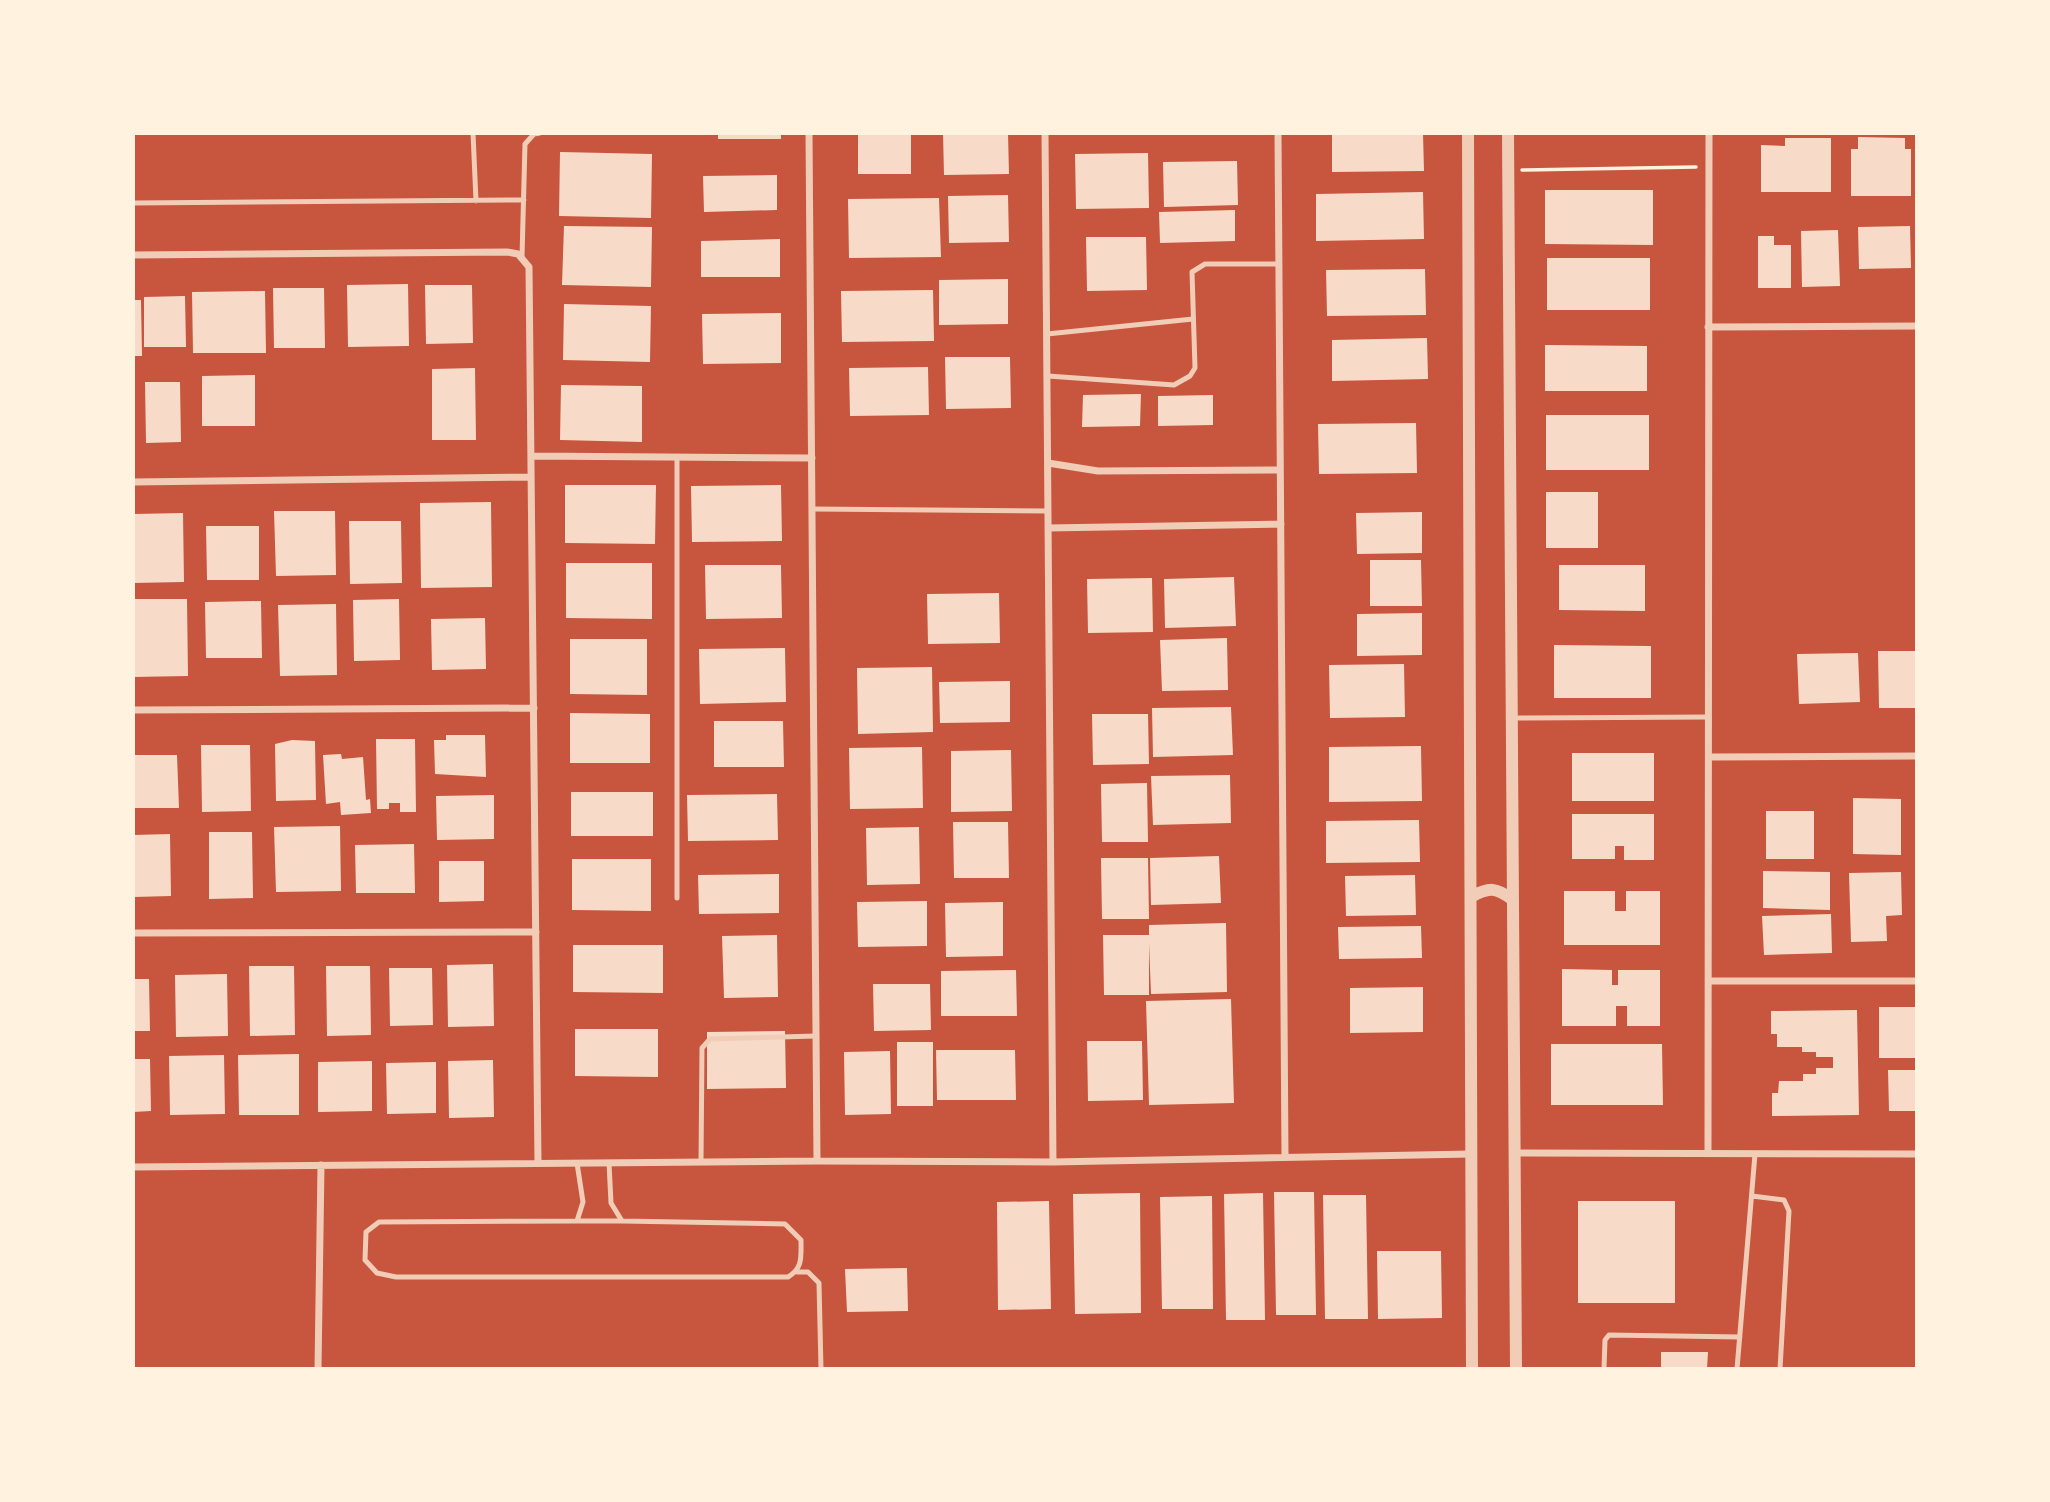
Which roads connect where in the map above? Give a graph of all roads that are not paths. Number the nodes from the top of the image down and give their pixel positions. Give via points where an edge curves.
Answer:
1 (473, 133) edge
2 (540, 133) edge
3 (809, 133) edge
4 (1045, 133) edge
5 (1278, 133) edge
6 (1468, 133) edge
7 (1508, 133) edge
8 (1709, 133) edge
9 (524, 200) junction
10 (476, 201) junction
11 (133, 203) edge
12 (133, 255) edge
13 (522, 257) junction
14 (1279, 264) junction
15 (1193, 319) junction
16 (1917, 326) edge
17 (1708, 327) junction
18 (1047, 334) junction
19 (1048, 376) junction
20 (531, 456) junction
21 (677, 457) junction
22 (812, 458) junction
23 (1048, 463) junction
24 (1280, 470) junction
25 (531, 477) junction
26 (133, 482) edge
27 (812, 509) junction
28 (1048, 511) junction
29 (1281, 524) junction
30 (1048, 528) junction
31 (534, 708) junction
32 (133, 710) edge
33 (1709, 717) junction
34 (1512, 718) junction
35 (1917, 756) edge
36 (1709, 757) junction
37 (1471, 897) junction
38 (677, 898) dead end
39 (1513, 900) junction
40 (536, 932) junction
41 (133, 933) edge
42 (1710, 981) junction
43 (1917, 981) edge
44 (816, 1036) junction
45 (1514, 1153) junction
46 (1708, 1153) junction
47 (1471, 1154) junction
48 (1755, 1154) junction
49 (1917, 1154) edge
50 (1285, 1157) junction
51 (817, 1161) junction
52 (701, 1162) junction
53 (1053, 1162) junction
54 (538, 1163) junction
55 (577, 1163) junction
56 (609, 1163) junction
57 (321, 1165) junction
58 (133, 1167) edge
59 (1752, 1196) junction
60 (577, 1221) junction
61 (622, 1221) junction
62 (797, 1272) junction
63 (1740, 1337) junction
64 (318, 1369) edge
65 (821, 1369) edge
66 (1472, 1369) edge
67 (1516, 1369) edge
68 (1604, 1369) edge
69 (1737, 1369) edge
70 (1780, 1369) edge

1 - 10 lane
2 - 9 lane via 525,144
3 - 22 street
4 - 18 street
5 - 14 street
6 - 37 street
7 - 34 street
8 - 17 street
9 - 10 lane
9 - 13 lane
10 - 11 lane
12 - 13 street via 507,252
13 - 20 street via 530,273
14 - 15 lane via 1205,264 1196,268 1190,277
14 - 24 street
15 - 18 lane
15 - 19 lane via 1195,368 1183,383
16 - 17 street
17 - 33 street
18 - 19 street
19 - 23 street
20 - 21 street
20 - 25 street
21 - 22 street
21 - 38 lane
22 - 27 street
23 - 24 street via 1098,471
23 - 28 street
24 - 29 street
25 - 26 street
25 - 31 street
27 - 28 lane
27 - 44 street
28 - 30 street
29 - 30 street
29 - 50 street
30 - 53 street
31 - 32 street
31 - 40 street
33 - 34 lane
33 - 36 street
34 - 39 street
35 - 36 street
36 - 42 street
37 - 39 street via 1488,888
37 - 47 street
39 - 45 street
40 - 41 street
40 - 54 street
42 - 43 street
42 - 46 street
44 - 51 street
44 - 52 lane via 710,1039 702,1048
45 - 46 street
45 - 67 street
46 - 48 street
47 - 50 street
47 - 66 street
48 - 49 street
48 - 59 lane
50 - 53 street
51 - 52 street
51 - 53 street
52 - 56 street
54 - 55 street
54 - 57 street
55 - 56 street
55 - 60 lane via 583,1202
56 - 61 lane via 611,1203
57 - 58 street
57 - 64 street
59 - 63 lane
59 - 70 lane via 1778,1197 1788,1211
60 - 61 lane
60 - 62 lane via 380,1222 366,1232 365,1259 377,1273 396,1277 788,1277
61 - 62 lane via 785,1224 801,1240
62 - 65 lane via 808,1272 819,1283
63 - 68 lane via 1609,1335
63 - 69 lane

